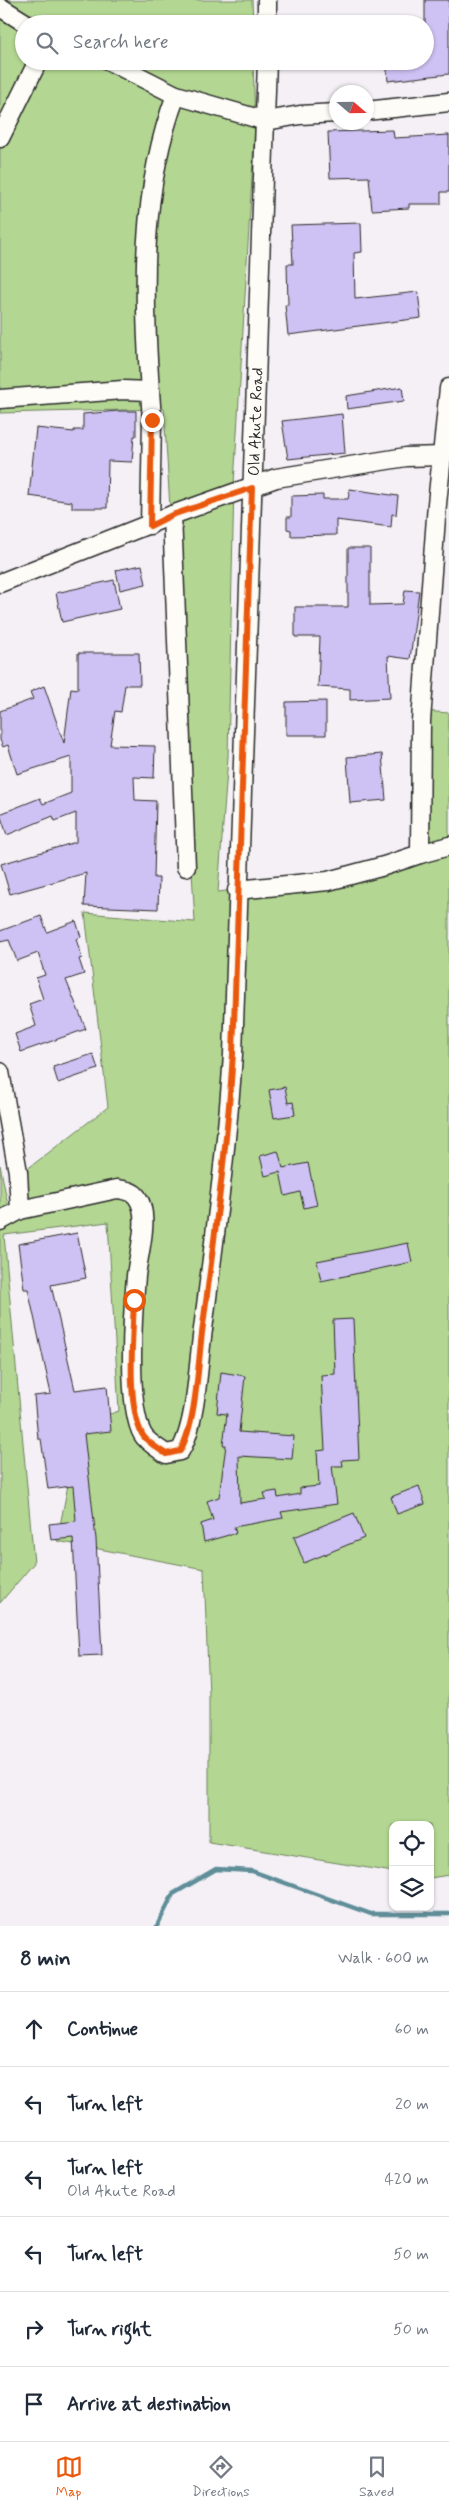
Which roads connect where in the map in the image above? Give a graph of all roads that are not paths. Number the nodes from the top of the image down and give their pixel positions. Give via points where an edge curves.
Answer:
1 (267, 0) edge
2 (0, 7) edge
3 (267, 15) edge
4 (15, 16) edge
5 (34, 70) edge
6 (126, 70) edge
7 (267, 70) edge
8 (176, 95) junction
9 (449, 102) edge
10 (374, 110) edge
11 (329, 113) edge
12 (266, 121) junction
13 (0, 138) edge
14 (449, 388) edge
15 (150, 391) junction
16 (0, 399) edge
17 (442, 456) junction
18 (252, 488) junction
19 (172, 515) junction
20 (150, 526) junction
21 (0, 583) edge
22 (449, 846) edge
23 (420, 854) junction
24 (186, 867) dead end
25 (237, 890) junction
26 (0, 1072) edge
27 (20, 1210) junction
28 (0, 1221) edge

1 - 3 street
2 - 4 street
5 - 13 street
6 - 8 street
7 - 12 street, Old Akute Road
8 - 12 street
8 - 15 street via 151,193 144,276
9 - 10 street
11 - 12 street
12 - 18 street, Old Akute Road
14 - 17 street
15 - 16 street
15 - 20 street
17 - 18 street via 406,457 295,473
17 - 23 street via 421,721
18 - 19 street
18 - 25 street, Old Akute Road
19 - 20 street
19 - 24 street
20 - 21 street
22 - 23 street
23 - 25 street via 328,880
25 - 27 street, Old Akute Road via 228,1137 196,1385 186,1440 180,1451 166,1454 143,1436 135,1409 132,1366 134,1300 144,1226 137,1197 129,1191 117,1189
26 - 27 street via 18,1172
27 - 28 street

